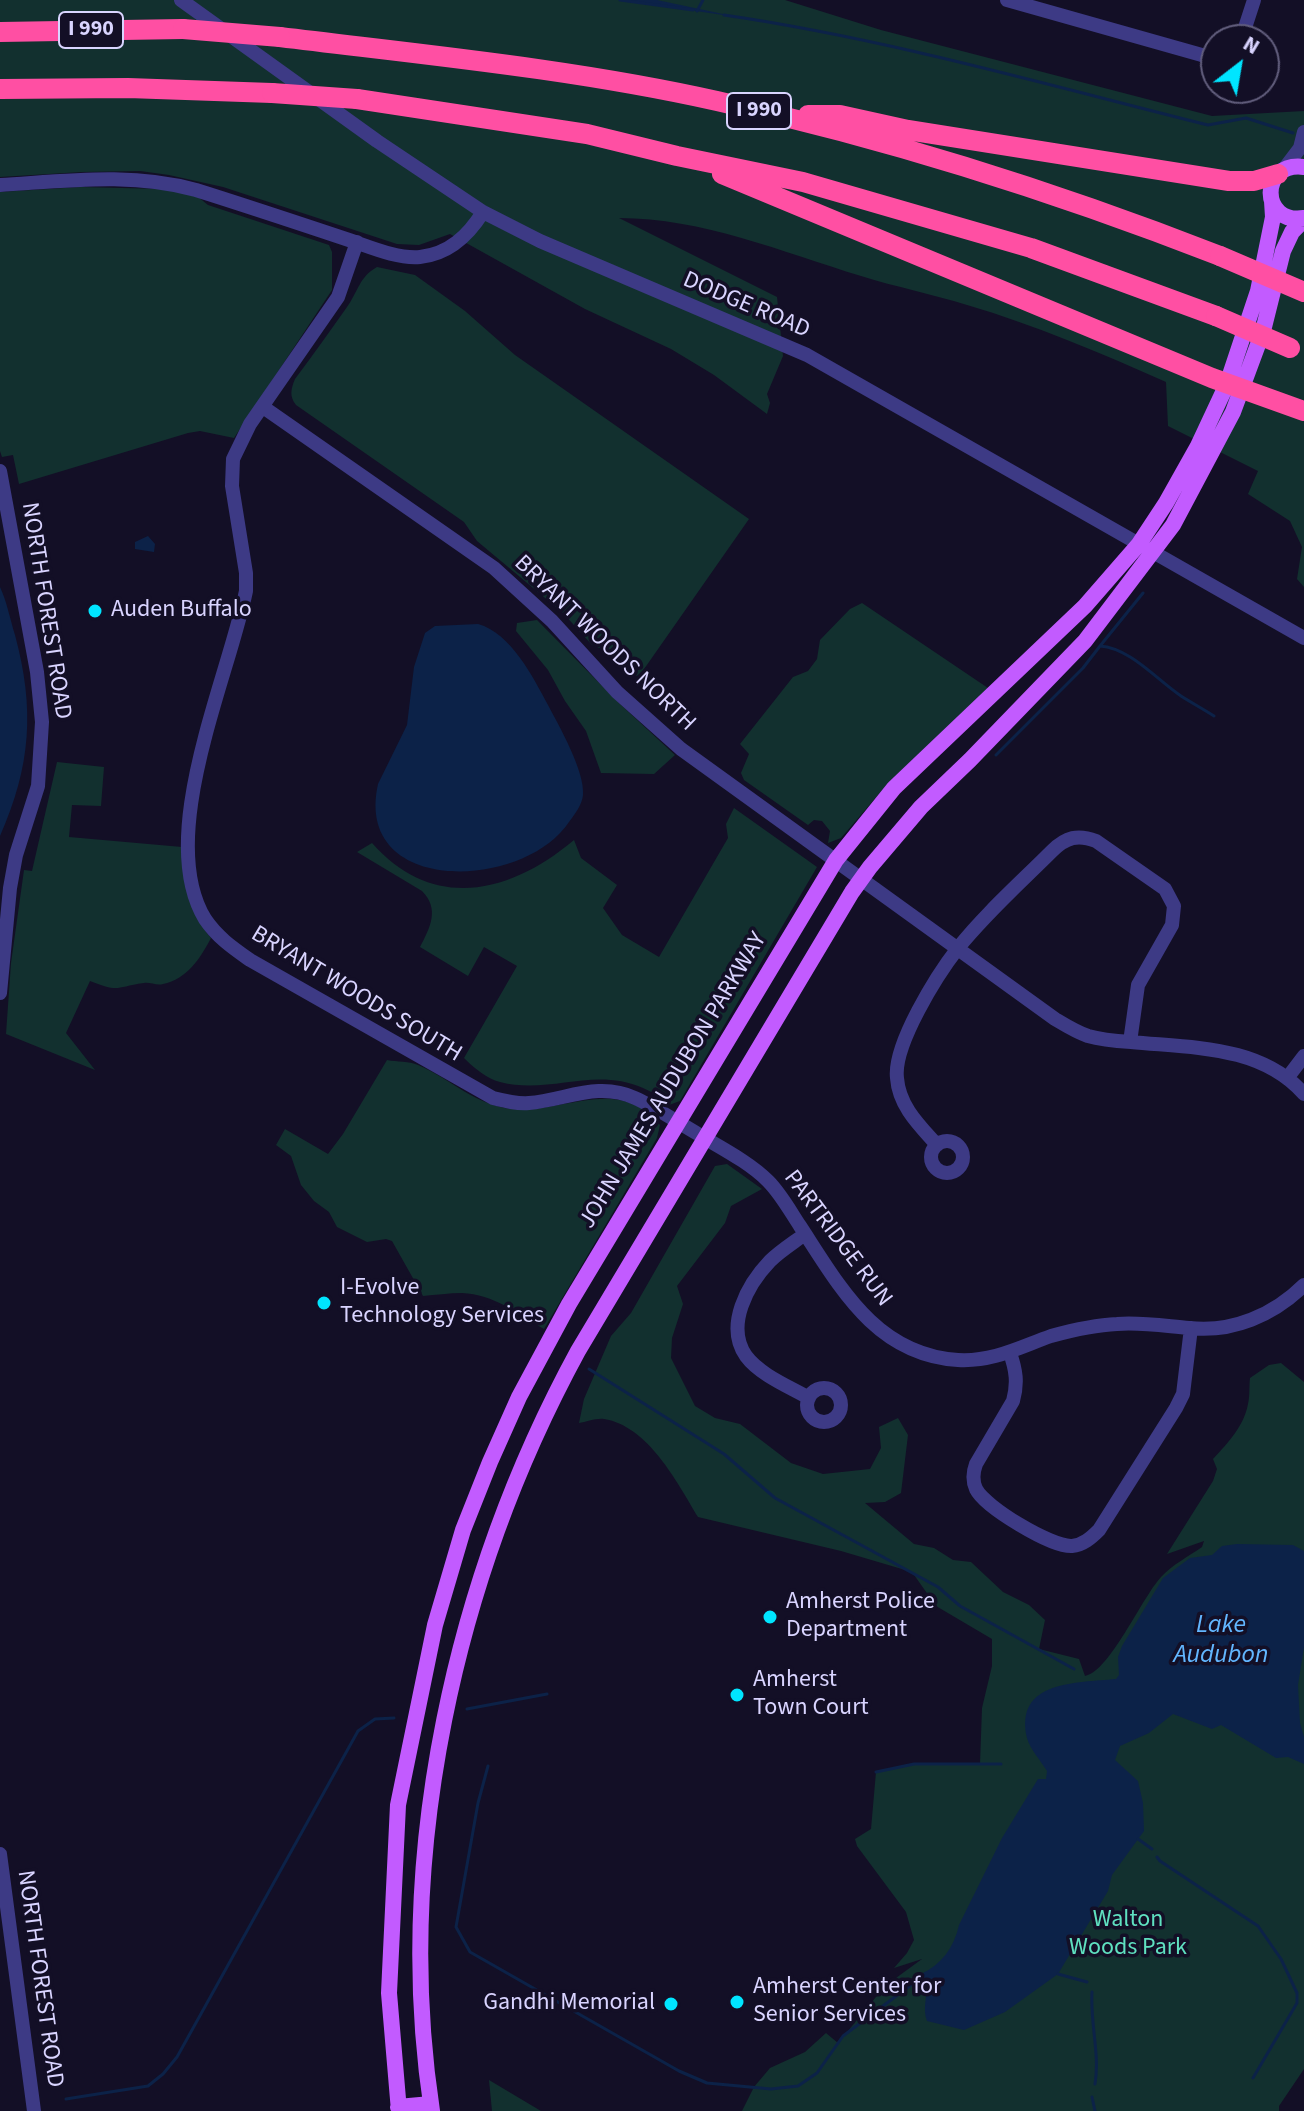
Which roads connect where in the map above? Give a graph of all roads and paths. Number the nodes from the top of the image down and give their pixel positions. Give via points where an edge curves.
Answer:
1 (181, 0) edge
2 (1007, 0) edge
3 (1254, 0) edge
4 (1053, 6) edge
5 (1246, 24) edge
6 (0, 32) edge
7 (1200, 54) edge
8 (0, 89) edge
9 (772, 114) junction
10 (1304, 132) edge
11 (677, 156) junction
12 (1304, 167) edge
13 (1281, 172) junction
14 (0, 185) edge
15 (1272, 201) junction
16 (483, 212) junction
17 (1304, 219) edge
18 (357, 242) junction
19 (1304, 292) edge
20 (1297, 351) edge
21 (1235, 387) junction
22 (263, 407) junction
23 (1304, 411) edge
24 (0, 471) edge
25 (1139, 544) junction
26 (1154, 553) junction
27 (1304, 638) edge
28 (836, 860) junction
29 (861, 879) junction
30 (958, 948) junction
31 (0, 993) edge
32 (1130, 1042) junction
33 (1304, 1056) edge
34 (1288, 1077) junction
35 (1304, 1094) edge
36 (678, 1122) junction
37 (704, 1138) junction
38 (937, 1145) dead end
39 (805, 1234) junction
40 (1304, 1285) edge
41 (1191, 1328) junction
42 (1010, 1353) junction
43 (519, 1397) junction
44 (809, 1398) dead end
45 (546, 1412) junction
46 (0, 1854) edge
47 (432, 2107) edge
48 (398, 2109) edge
49 (34, 2111) edge

1 - 16 street, DODGE ROAD
2 - 4 street
3 - 5 street
4 - 7 street
6 - 9 highway, I 990, bridge via 183,29 280,37 548,71
8 - 11 highway, bridge via 128,88 357,99 587,134
9 - 13 highway via 840,115 1229,181 1254,181
9 - 19 highway, I 990, bridge via 887,143 1118,216
10 - 13 street via 1300,148
11 - 20 highway, bridge via 803,182 1031,248
11 - 21 highway
12 - 13 main road
13 - 15 main road, JOHN JAMES AUDUBON PARKWAY via 1272,183
14 - 18 street via 110,179 167,183
15 - 17 main road via 1283,215
15 - 21 main road, JOHN JAMES AUDUBON PARKWAY via 1271,233
16 - 18 street via 460,241 427,256 399,255
16 - 25 street, DODGE ROAD via 807,355
17 - 21 main road, JOHN JAMES AUDUBON PARKWAY via 1283,251 1263,331
18 - 22 street, BRYANT WOODS SOUTH via 338,297
21 - 23 highway
21 - 25 main road, JOHN JAMES AUDUBON PARKWAY
21 - 26 main road, JOHN JAMES AUDUBON PARKWAY via 1203,471
22 - 28 street, BRYANT WOODS NORTH via 494,568 669,740
22 - 36 street, BRYANT WOODS SOUTH via 241,439 232,464 246,591 191,810 189,876 206,919 221,939 250,960 481,1094 524,1103 589,1090 614,1091
24 - 31 street, NORTH FOREST ROAD via 42,722 36,794 10,888
25 - 26 street, DODGE ROAD
25 - 28 main road, JOHN JAMES AUDUBON PARKWAY via 1066,626 894,788
26 - 27 street, DODGE ROAD
26 - 29 main road, JOHN JAMES AUDUBON PARKWAY via 1085,641 921,807
28 - 29 street, BRYANT WOODS NORTH
28 - 36 main road, JOHN JAMES AUDUBON PARKWAY
29 - 30 street
29 - 37 main road, JOHN JAMES AUDUBON PARKWAY
30 - 32 street via 1075,1031
30 - 32 street via 1060,843 1078,837 1096,841 1165,889 1174,906 1172,925 1138,985
30 - 38 street via 908,1029 896,1067 907,1110
32 - 34 street via 1235,1054
33 - 34 street
34 - 35 street
36 - 37 street, BRYANT WOODS SOUTH
36 - 43 main road, JOHN JAMES AUDUBON PARKWAY
37 - 39 street, PARTRIDGE RUN via 760,1174
37 - 45 main road, JOHN JAMES AUDUBON PARKWAY
39 - 42 street, PARTRIDGE RUN via 861,1314 896,1342 959,1360
39 - 44 street via 768,1263 742,1304 736,1325 752,1363
40 - 41 street, PARTRIDGE RUN via 1254,1319
41 - 42 street, PARTRIDGE RUN via 1097,1326
41 - 42 street via 1183,1394 1176,1408 1099,1530 1072,1546 1052,1542 1010,1518 988,1504 975,1487 976,1464 1017,1390
43 - 45 main road
43 - 48 main road, JOHN JAMES AUDUBON PARKWAY via 449,1572 398,1805 389,1993
45 - 47 main road, JOHN JAMES AUDUBON PARKWAY via 477,1589 435,1776 421,1956
46 - 49 street, NORTH FOREST ROAD
47 - 48 main road

